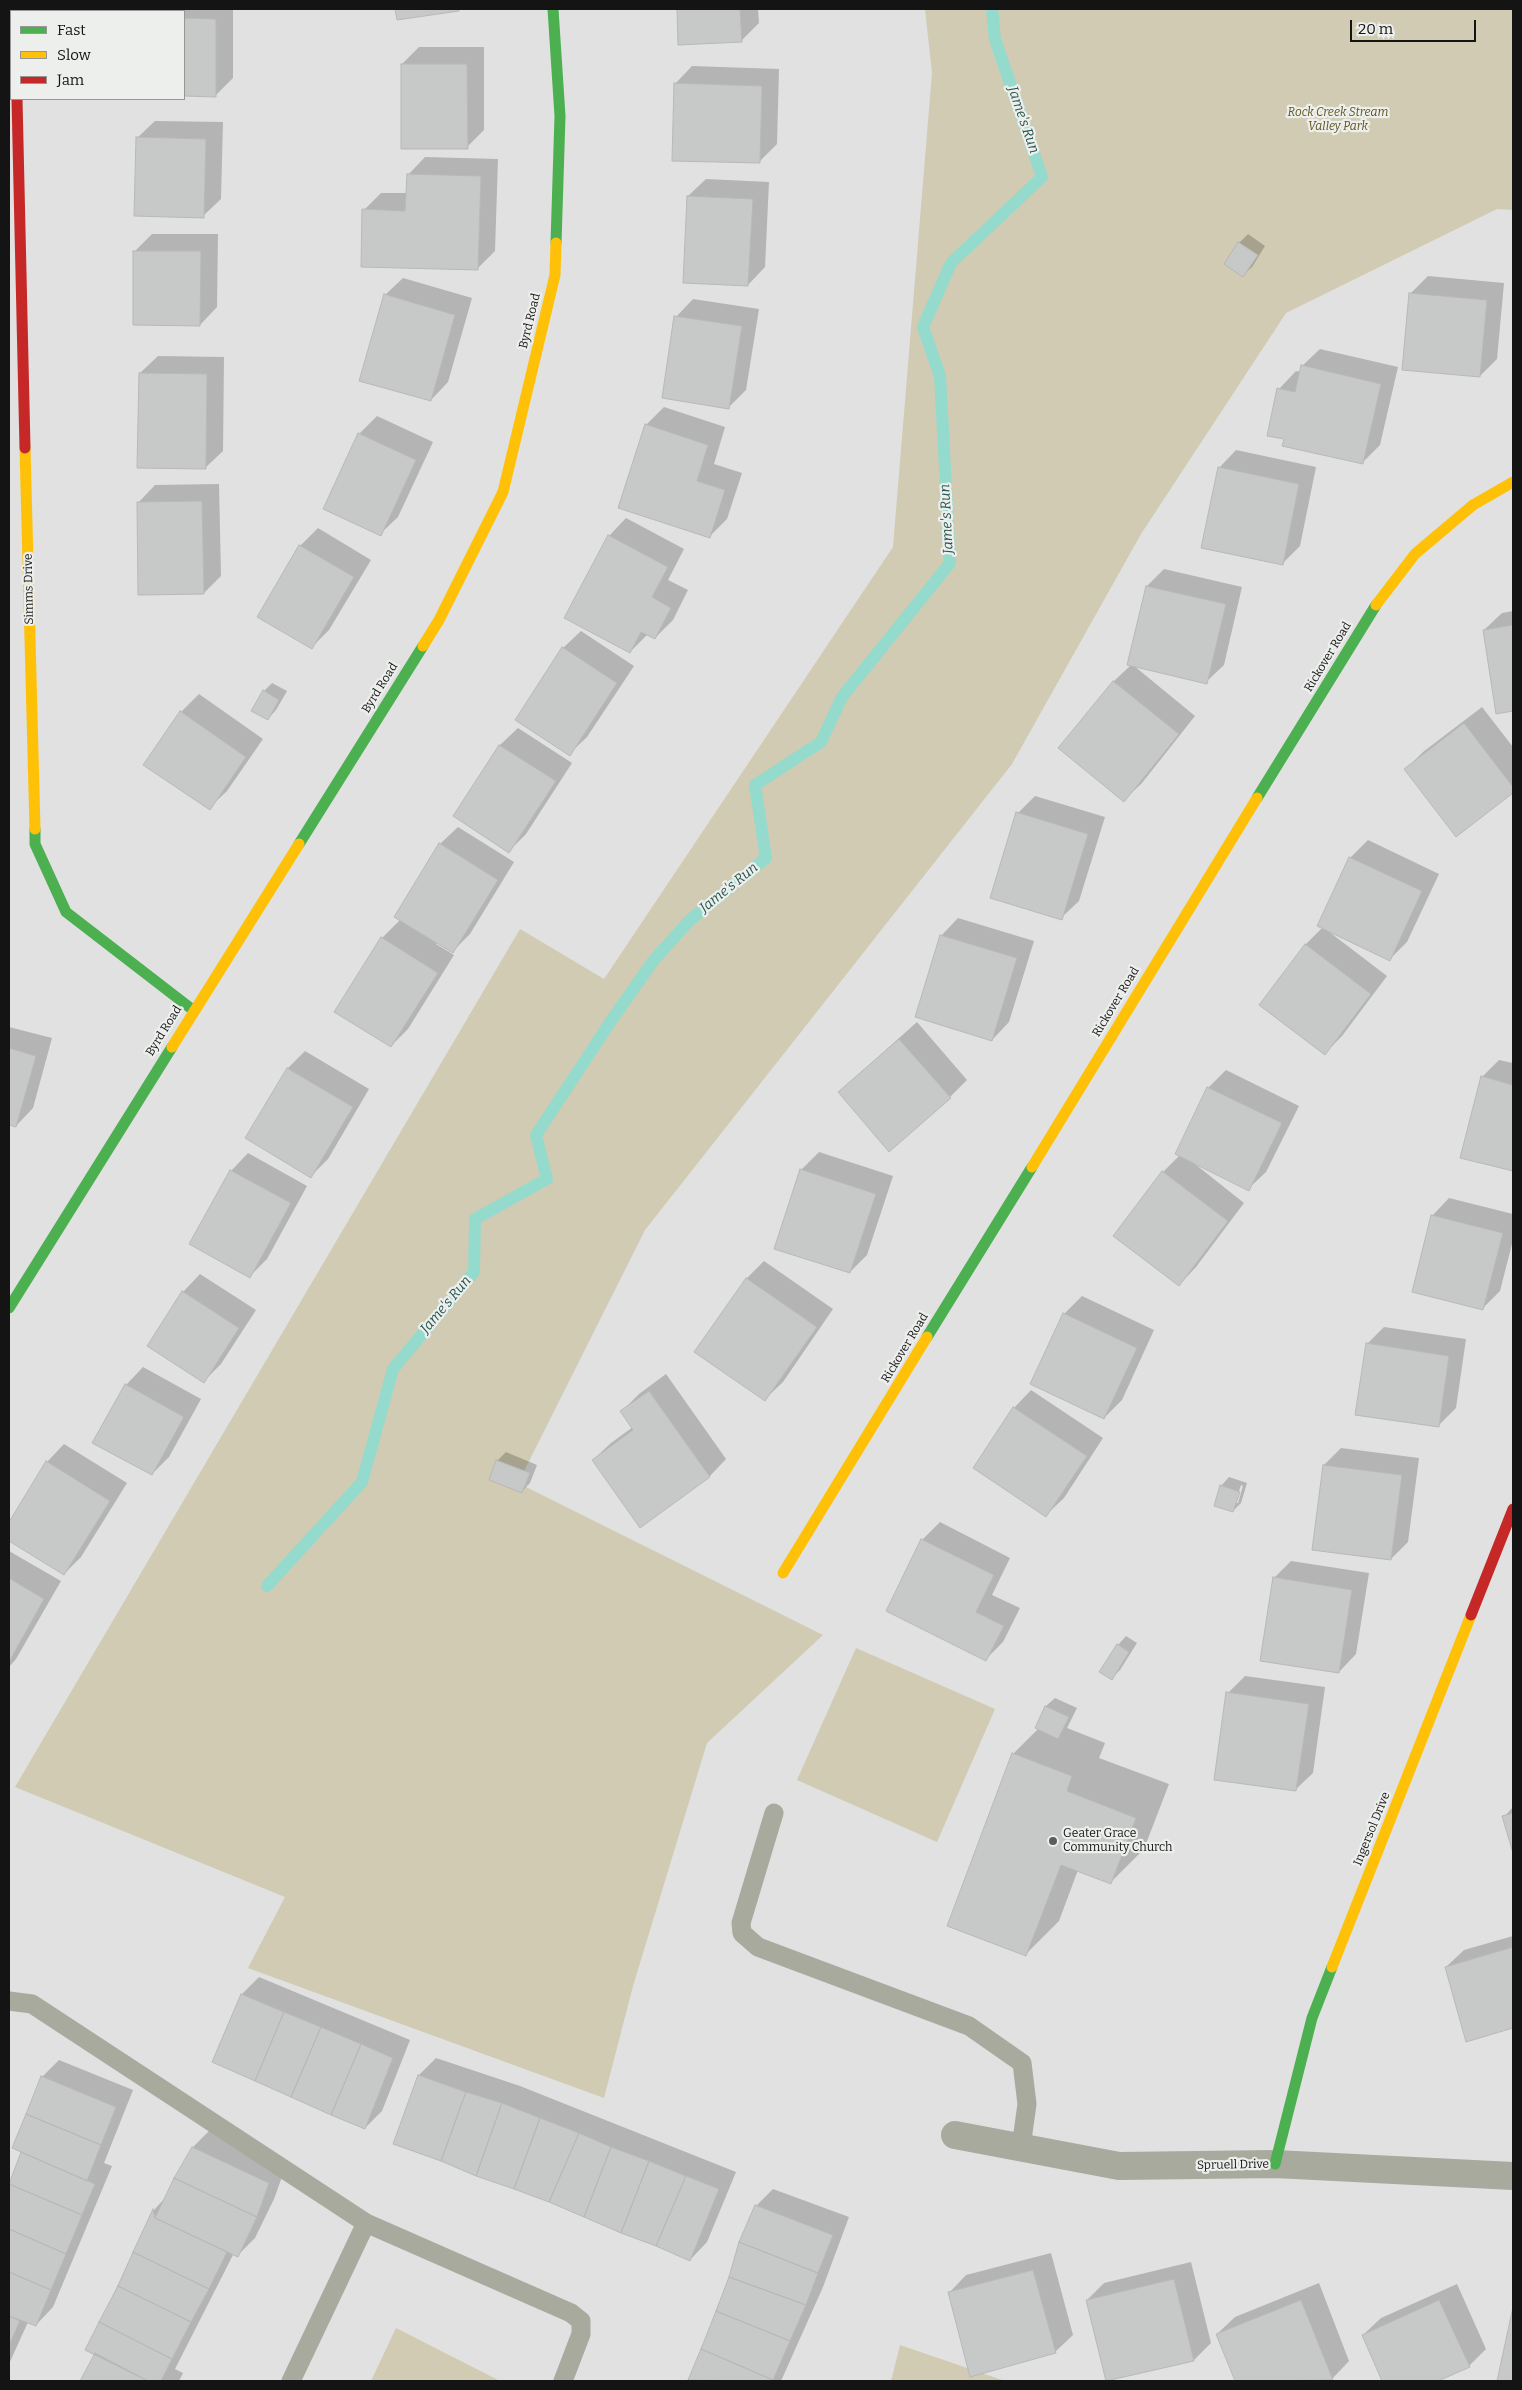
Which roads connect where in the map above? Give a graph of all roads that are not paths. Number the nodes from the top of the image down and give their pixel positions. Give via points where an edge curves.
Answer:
1 (554, 9) edge
2 (18, 100) edge
3 (1513, 482) edge
4 (193, 1010) junction
5 (9, 1308) edge
6 (1513, 1509) edge
7 (783, 1573) dead end
8 (774, 1813) dead end
9 (9, 2001) edge
10 (955, 2135) dead end
11 (1021, 2147) junction
12 (1274, 2164) junction
13 (1513, 2176) edge
14 (366, 2223) junction
15 (291, 2381) edge
16 (563, 2381) edge

1 - 4 street, Byrd Road via 560,116 556,275 503,492 439,620
2 - 4 street, Simms Drive via 35,844 66,912
3 - 7 street, Rickover Road via 1472,504 1415,554 1371,612
4 - 5 street, Byrd Road
6 - 12 street, Ingersol Drive via 1312,2018
8 - 11 lane via 741,1923 742,1933 758,1947 968,2026 1022,2063 1027,2104
9 - 14 lane via 32,2004
10 - 11 street, Spruell Drive
11 - 12 street, Spruell Drive via 1119,2166
12 - 13 street, Spruell Drive
14 - 15 lane
14 - 16 lane via 571,2312 581,2322 582,2334

